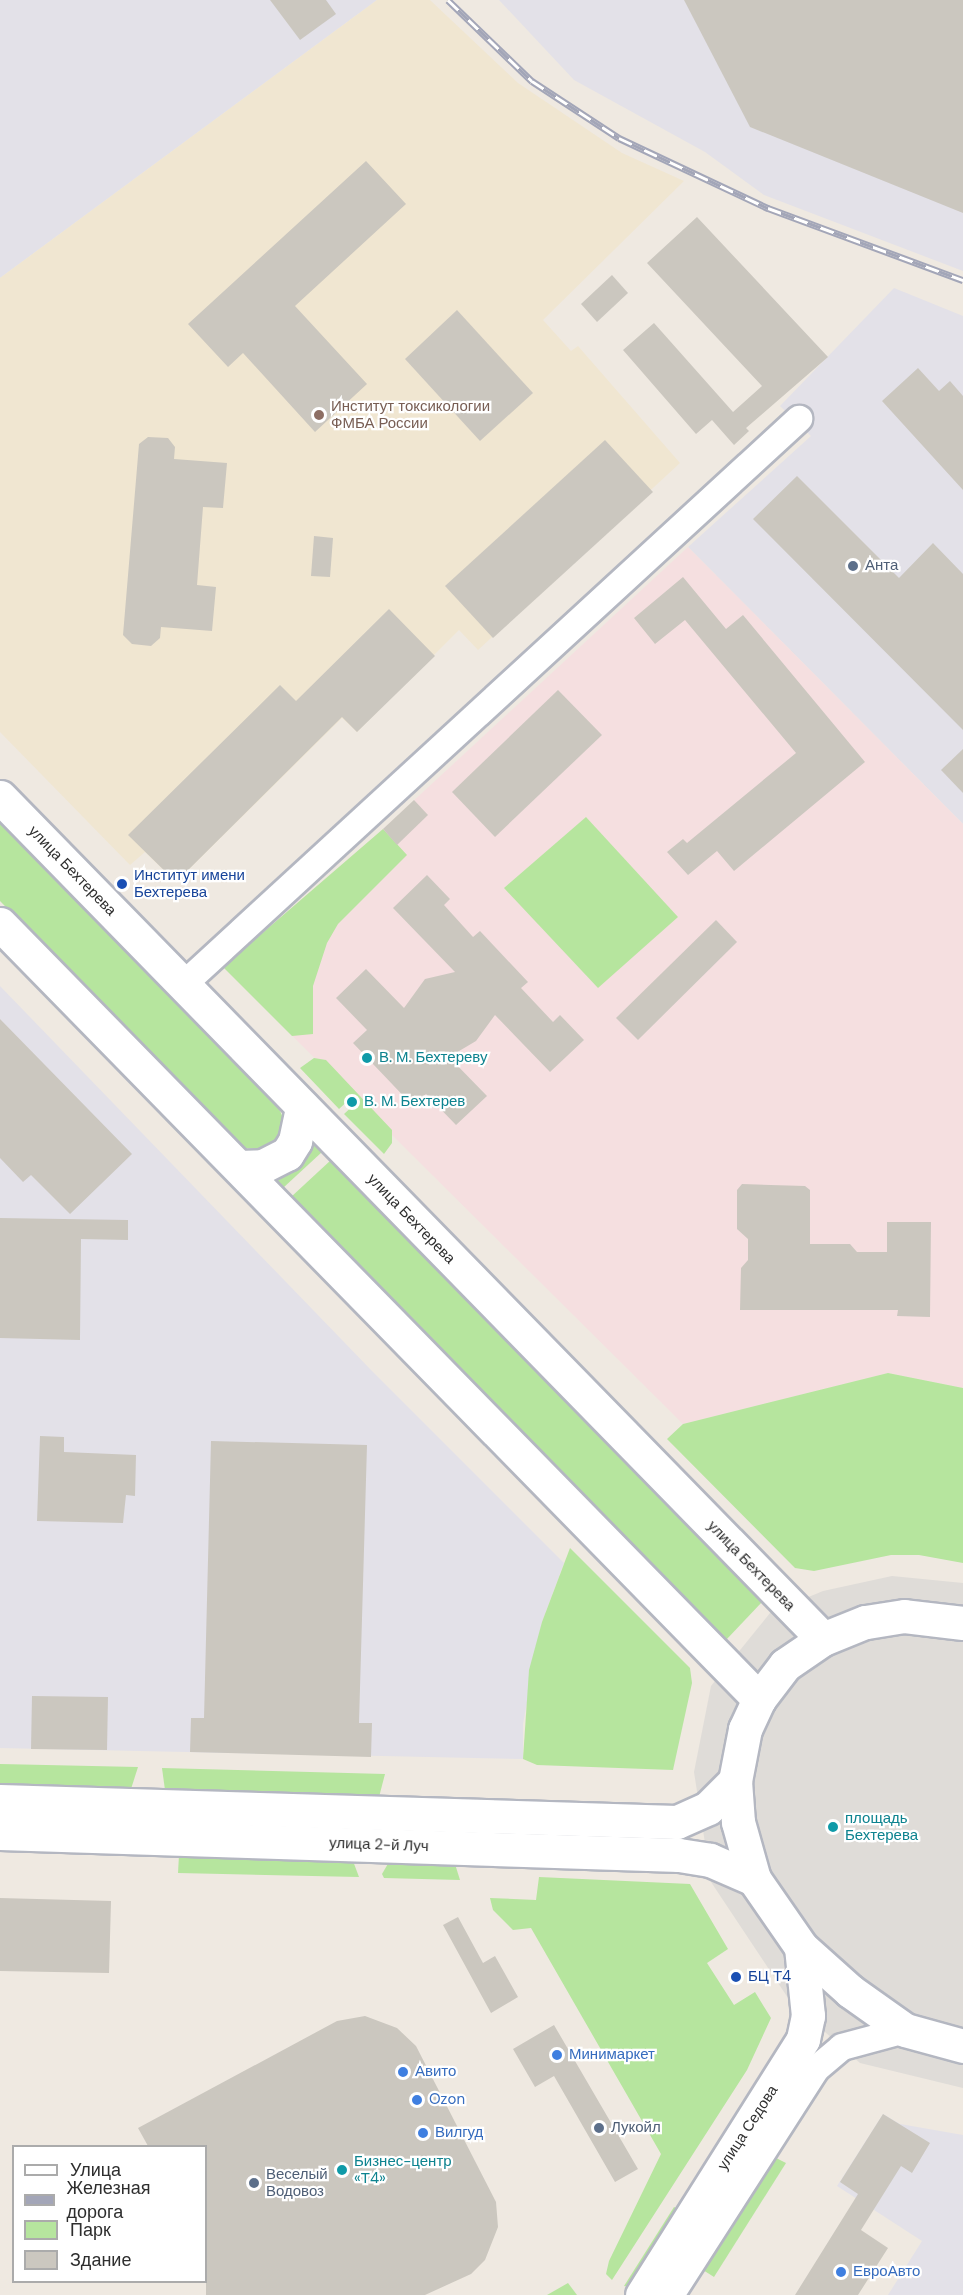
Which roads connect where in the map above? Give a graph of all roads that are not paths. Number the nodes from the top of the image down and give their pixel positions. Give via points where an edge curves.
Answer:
1 (799, 419) dead end
2 (0, 797) edge
3 (0, 924) edge
4 (183, 985) junction
5 (302, 1107) junction
6 (239, 1167) junction
7 (963, 1623) edge
8 (823, 1639) junction
9 (759, 1699) junction
10 (735, 1781) junction
11 (0, 1802) edge
12 (0, 1833) edge
13 (754, 1880) junction
14 (801, 1947) junction
15 (905, 2030) junction
16 (963, 2046) edge
17 (642, 2295) edge
18 (671, 2295) edge

1 - 4 street
2 - 4 street, улица Бехтерева
3 - 6 street
4 - 5 street, улица Бехтерева
5 - 6 street via 295,1141 287,1154 263,1166
5 - 8 street, улица Бехтерева
6 - 9 street
7 - 8 street via 904,1616 865,1622
8 - 9 street via 785,1665
9 - 10 street via 745,1729
10 - 11 street via 708,1808 677,1822
10 - 13 street via 738,1822
12 - 13 street, улица 2-й Луч via 679,1855 710,1860
13 - 14 street
14 - 15 street via 850,1991
14 - 17 street, улица Седова via 808,2016 803,2039
15 - 16 street
15 - 18 street, улица Седова via 842,2047 816,2069

